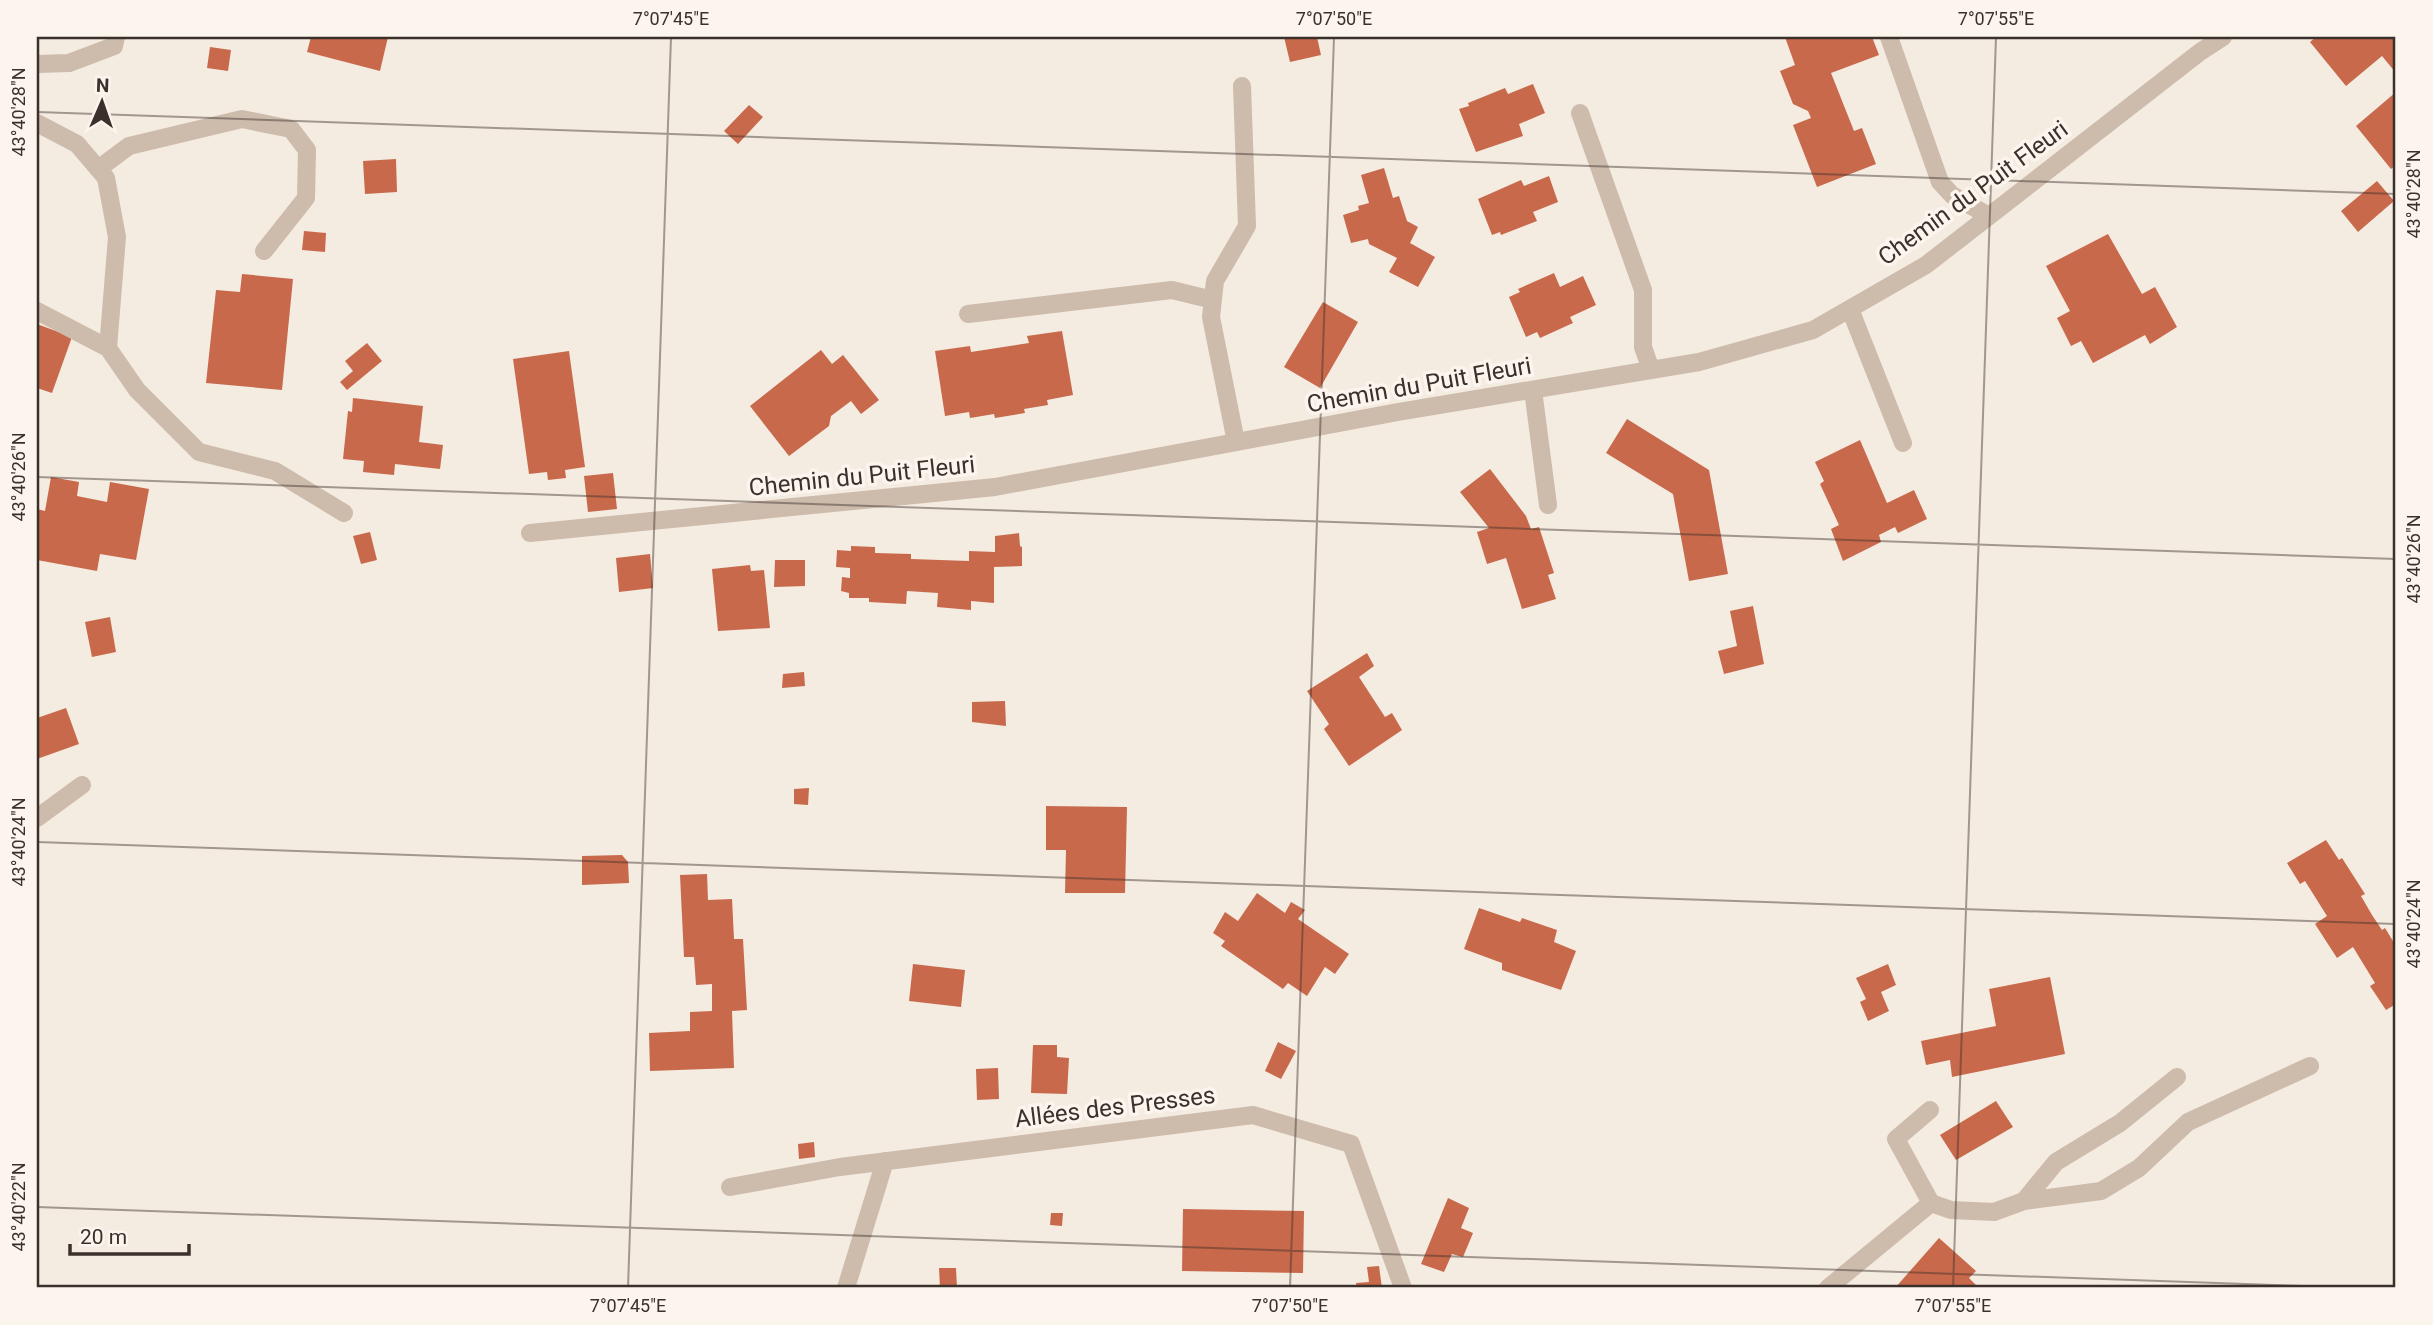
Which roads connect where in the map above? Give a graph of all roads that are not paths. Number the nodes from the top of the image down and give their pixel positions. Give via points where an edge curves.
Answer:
1 (116, 37) edge
2 (1889, 37) edge
3 (2222, 37) edge
4 (37, 64) edge
5 (1242, 86) dead end
6 (1580, 113) dead end
7 (37, 123) edge
8 (98, 169) junction
9 (1990, 216) junction
10 (264, 251) dead end
11 (1213, 300) junction
12 (1850, 309) junction
13 (37, 311) edge
14 (968, 314) dead end
15 (108, 348) junction
16 (1651, 370) junction
17 (1533, 390) junction
18 (1236, 442) junction
19 (1903, 443) dead end
20 (1548, 505) dead end
21 (344, 513) dead end
22 (530, 533) dead end
23 (82, 785) dead end
24 (37, 818) edge
25 (2311, 1066) dead end
26 (2177, 1077) dead end
27 (1930, 1110) dead end
28 (886, 1161) junction
29 (730, 1186) dead end
30 (2024, 1201) junction
31 (1931, 1203) junction
32 (846, 1288) edge
33 (1403, 1288) edge
34 (1828, 1288) edge

1 - 4 street via 114,46 69,62
2 - 9 street via 1940,182 1952,195
3 - 9 street, Chemin du Puit Fleuri
5 - 11 street via 1247,226 1215,281
6 - 16 street via 1643,290 1643,347
7 - 8 street via 77,144
8 - 10 street via 129,146 242,119 291,130 307,150 306,198
8 - 15 street via 106,177 117,237
9 - 12 street, Chemin du Puit Fleuri via 1926,265
11 - 14 street via 1172,290
11 - 18 street via 1211,317
12 - 16 street, Chemin du Puit Fleuri via 1813,330 1699,362
12 - 19 street
13 - 15 street
15 - 21 street via 137,390 200,452 275,471
16 - 17 street, Chemin du Puit Fleuri
17 - 18 street, Chemin du Puit Fleuri
17 - 20 street
18 - 22 street, Chemin du Puit Fleuri via 995,487
23 - 24 street
25 - 30 street via 2188,1122 2139,1168 2101,1191
26 - 30 street via 2120,1123 2056,1163
27 - 31 street via 1896,1139
28 - 29 street, Allées des Presses
28 - 32 street
28 - 33 street, Allées des Presses via 1254,1115 1351,1144
30 - 31 street via 1994,1212 1951,1210
31 - 34 street

